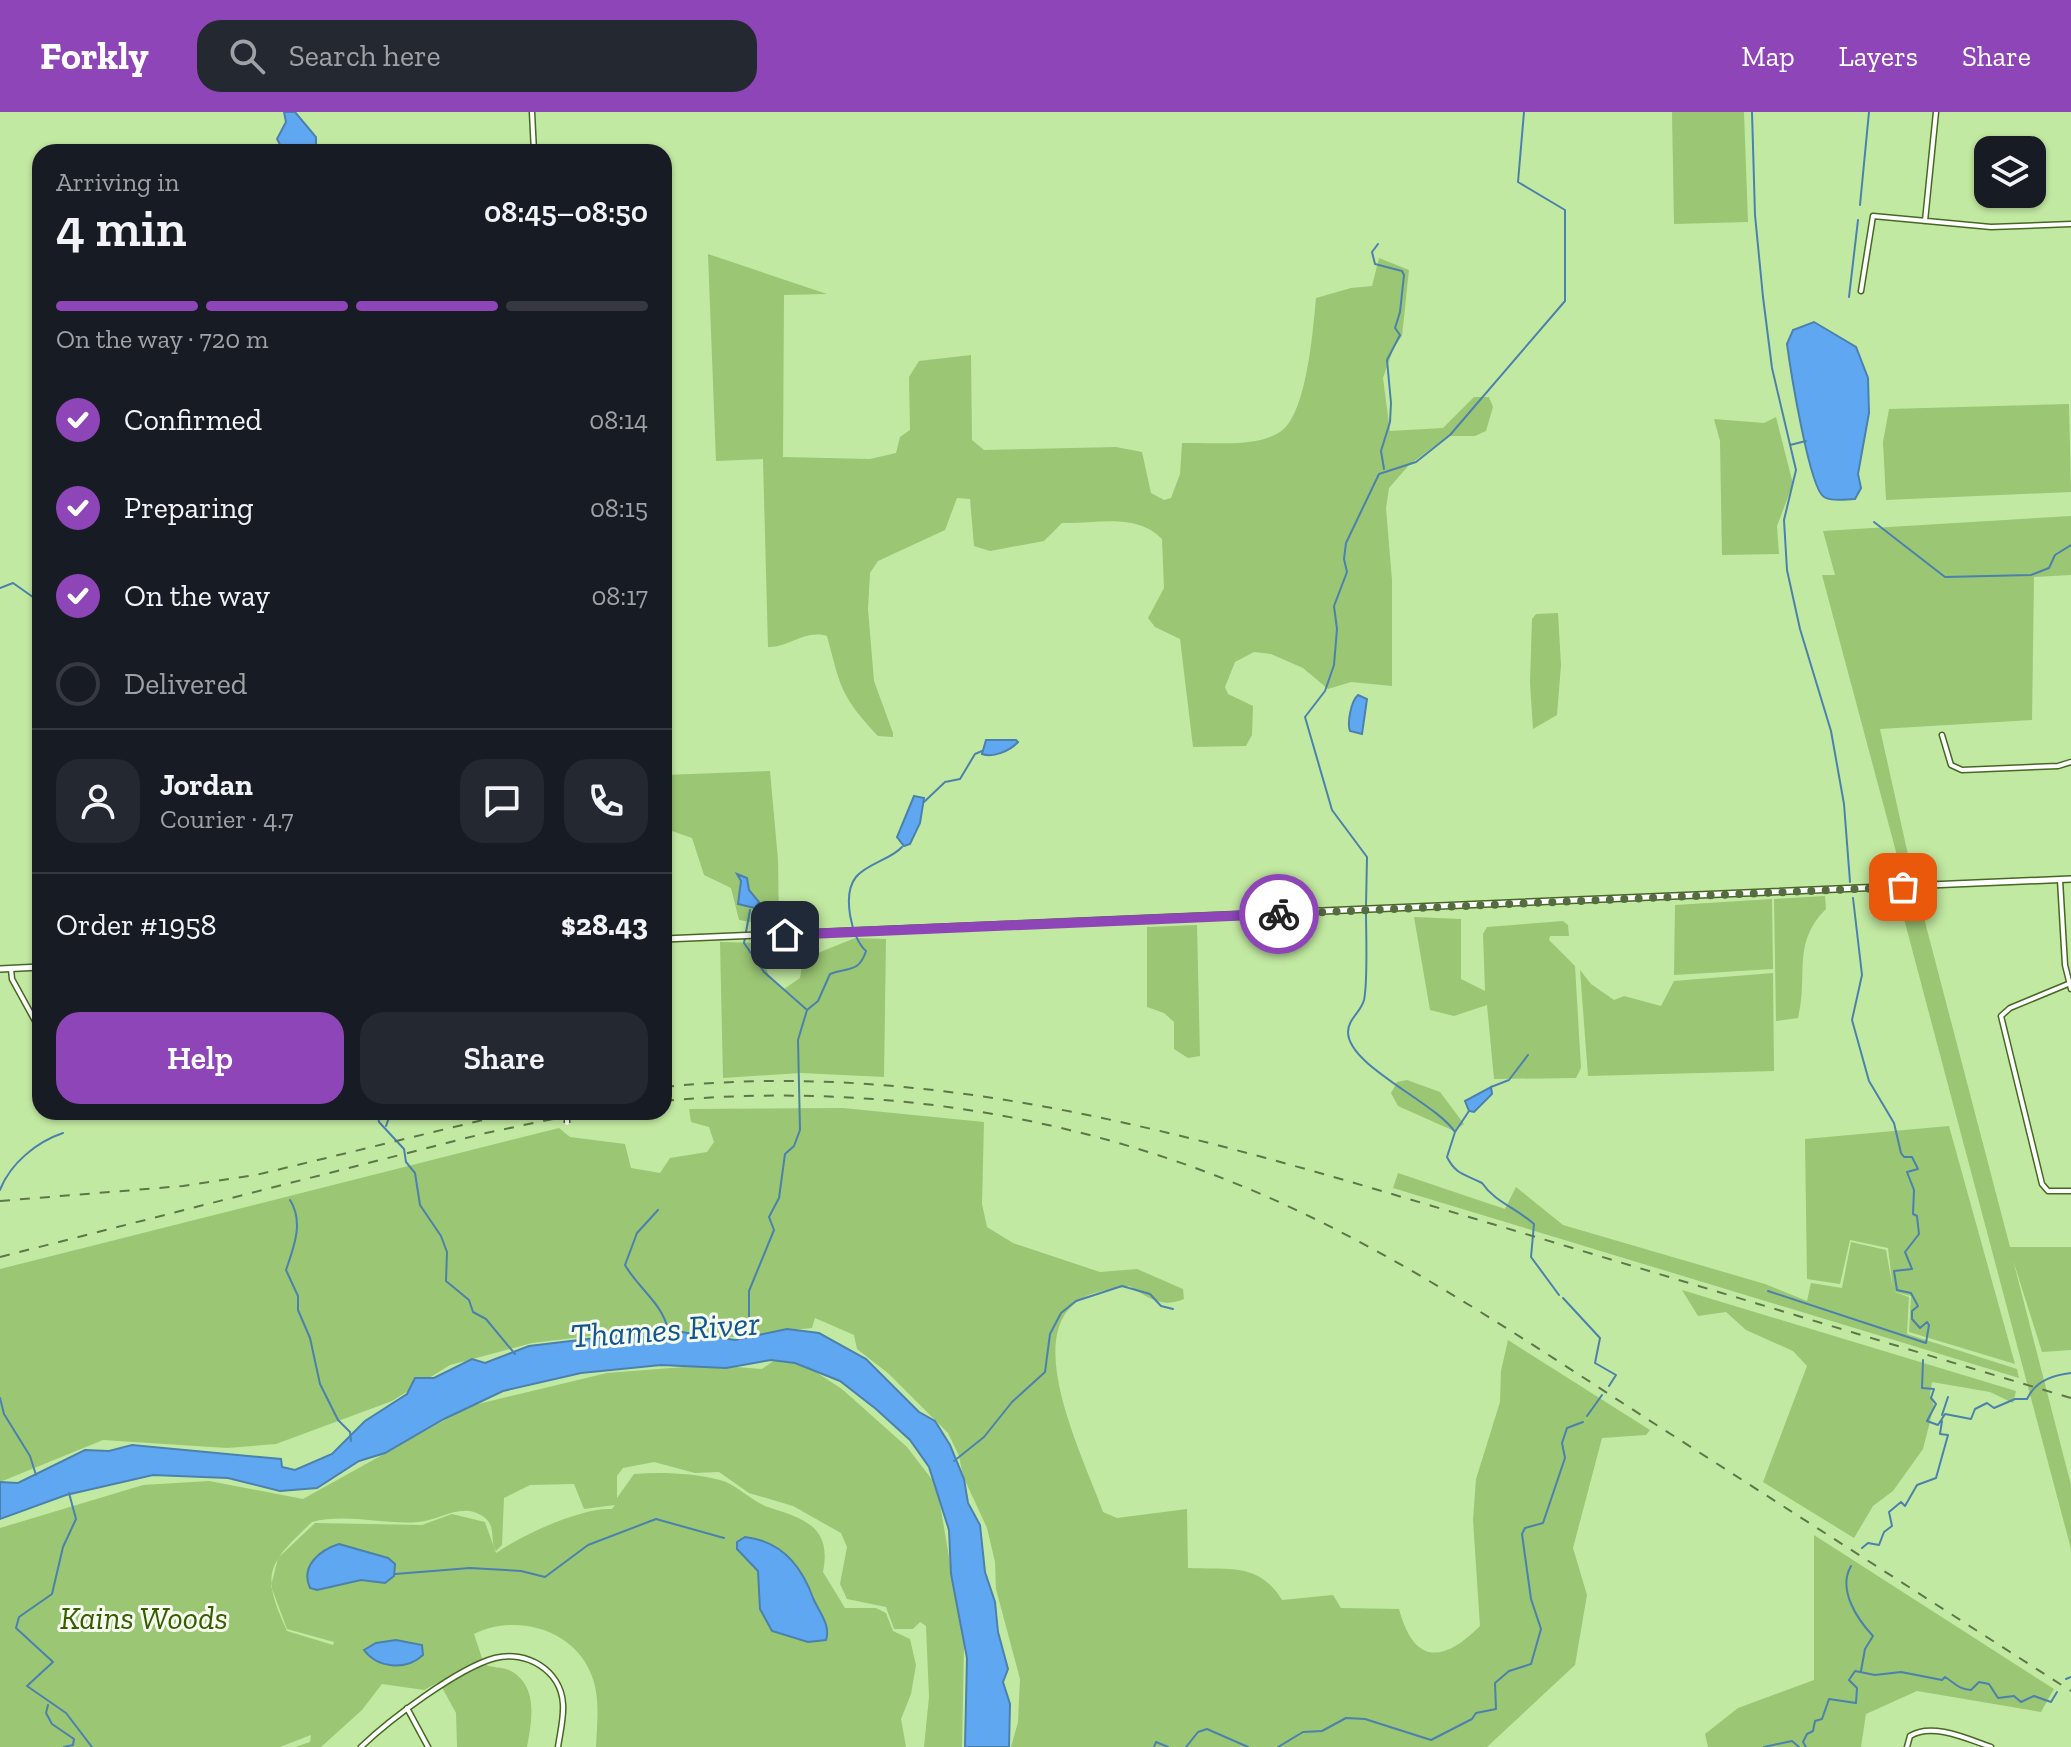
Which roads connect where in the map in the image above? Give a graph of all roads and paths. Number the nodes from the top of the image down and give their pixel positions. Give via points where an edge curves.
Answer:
1 (532, 112) edge
2 (1936, 112) edge
3 (534, 144) edge
4 (1925, 221) junction
5 (2071, 224) edge
6 (1861, 291) dead end
7 (1942, 735) dead end
8 (2071, 762) edge
9 (2071, 879) edge
10 (2060, 880) junction
11 (672, 939) edge
12 (32, 968) edge
13 (0, 969) edge
14 (11, 969) junction
15 (2070, 986) edge
16 (32, 1015) edge
17 (567, 1120) edge
18 (569, 1131) dead end
19 (2071, 1191) edge
20 (407, 1708) junction
21 (361, 1747) edge
22 (428, 1747) edge
23 (558, 1747) edge
24 (1907, 1747) edge
25 (1991, 1747) edge

1 - 3 street
2 - 4 street
4 - 5 street via 1991,227
4 - 6 street via 1873,216
7 - 8 street via 1951,765 1962,770
9 - 10 main road
10 - 11 main road
10 - 15 street
12 - 14 main road
13 - 14 main road
14 - 16 street
15 - 19 street via 2001,1016 2042,1184 2048,1191
17 - 18 street, bridge
20 - 21 street
20 - 22 street
20 - 23 street via 493,1658 527,1659 544,1667 559,1688 563,1714
24 - 25 street via 1910,1736 1919,1731 1942,1732

